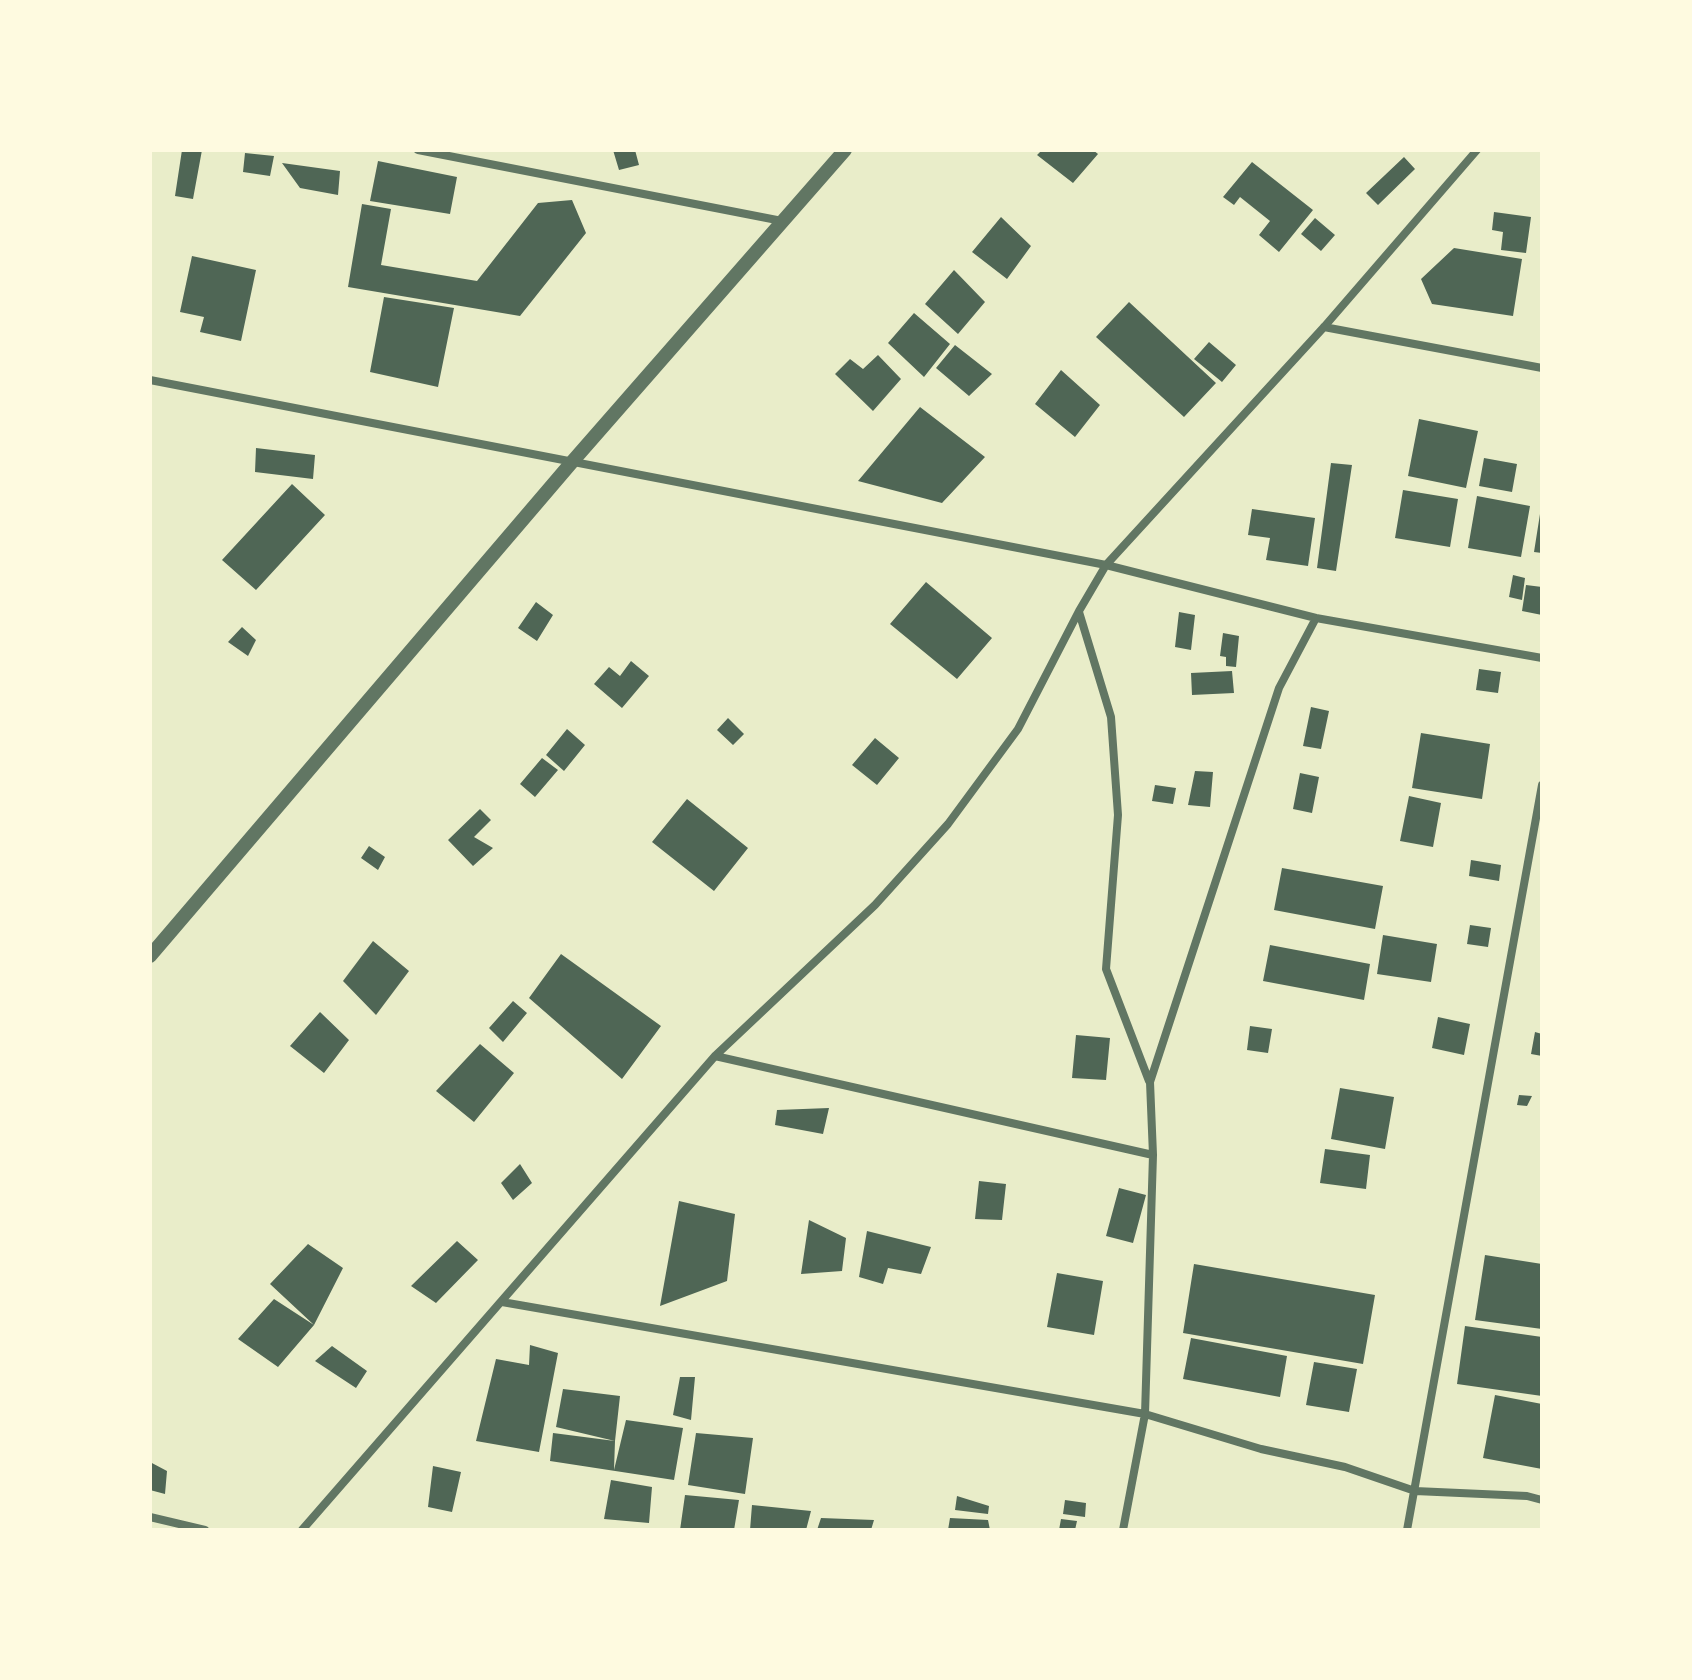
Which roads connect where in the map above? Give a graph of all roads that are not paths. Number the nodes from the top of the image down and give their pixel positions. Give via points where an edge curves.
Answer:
1 (418, 150) edge
2 (845, 150) edge
3 (1477, 150) edge
4 (782, 221) junction
5 (1324, 327) junction
6 (1542, 368) edge
7 (150, 380) edge
8 (572, 462) junction
9 (1106, 565) junction
10 (1079, 611) junction
11 (1316, 618) junction
12 (1542, 658) edge
13 (1542, 785) edge
14 (150, 956) edge
15 (715, 1056) junction
16 (1150, 1082) junction
17 (1153, 1155) junction
18 (502, 1302) junction
19 (1145, 1414) junction
20 (1415, 1491) junction
21 (1542, 1500) edge
22 (150, 1517) edge
23 (205, 1530) edge
24 (302, 1530) edge
25 (1123, 1530) edge
26 (1407, 1530) edge

1 - 4 street
2 - 4 street
3 - 5 street
4 - 8 street
5 - 6 street
5 - 9 street
7 - 8 street
8 - 9 street
8 - 14 street
9 - 10 street
9 - 11 street
10 - 15 street via 1018,729 948,824 875,905
10 - 16 street via 1111,717 1118,815 1106,969
11 - 12 street
11 - 16 street via 1279,688
13 - 20 street
15 - 17 street
15 - 18 street
16 - 17 street
17 - 19 street
18 - 19 street
18 - 24 street
19 - 20 street
19 - 25 street
20 - 21 street
20 - 26 street
22 - 23 street

